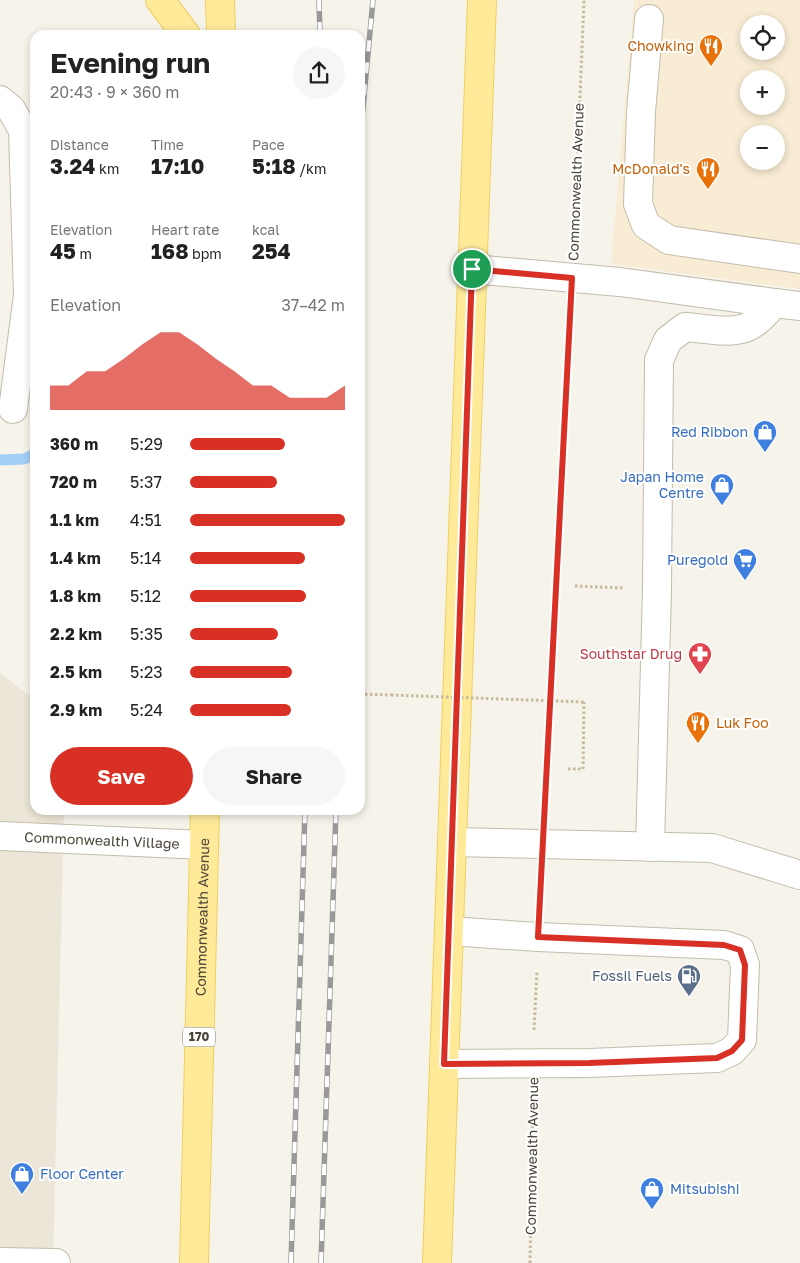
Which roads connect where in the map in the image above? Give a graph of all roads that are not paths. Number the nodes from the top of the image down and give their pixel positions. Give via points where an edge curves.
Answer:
1 (160, 0) edge
2 (220, 0) edge
3 (482, 0) edge
4 (649, 19) dead end
5 (182, 30) edge
6 (221, 30) edge
7 (0, 100) edge
8 (30, 258) edge
9 (800, 259) edge
10 (472, 269) junction
11 (787, 305) edge
12 (30, 307) edge
13 (13, 409) dead end
14 (205, 815) edge
15 (0, 836) edge
16 (452, 842) junction
17 (204, 845) junction
18 (650, 847) junction
19 (800, 875) edge
20 (449, 931) junction
21 (444, 1064) junction
22 (0, 1262) edge
23 (438, 1262) edge
24 (56, 1263) edge
25 (194, 1263) edge

1 - 5 main road
2 - 6 main road
3 - 10 main road
4 - 9 street via 638,204 646,225 669,240
7 - 8 street via 11,109 23,130
10 - 11 street
10 - 16 main road
11 - 18 street via 744,328 686,327 668,340 659,360
12 - 13 street
14 - 17 main road, Commonwealth Avenue / 170
15 - 17 street, Commonwealth Village
16 - 18 street
16 - 20 main road
17 - 25 main road, Commonwealth Avenue / 170
18 - 19 street via 712,848
20 - 21 main road
20 - 21 street via 724,945 740,950 745,965 742,1040 732,1051 717,1058
21 - 23 main road
22 - 24 street

